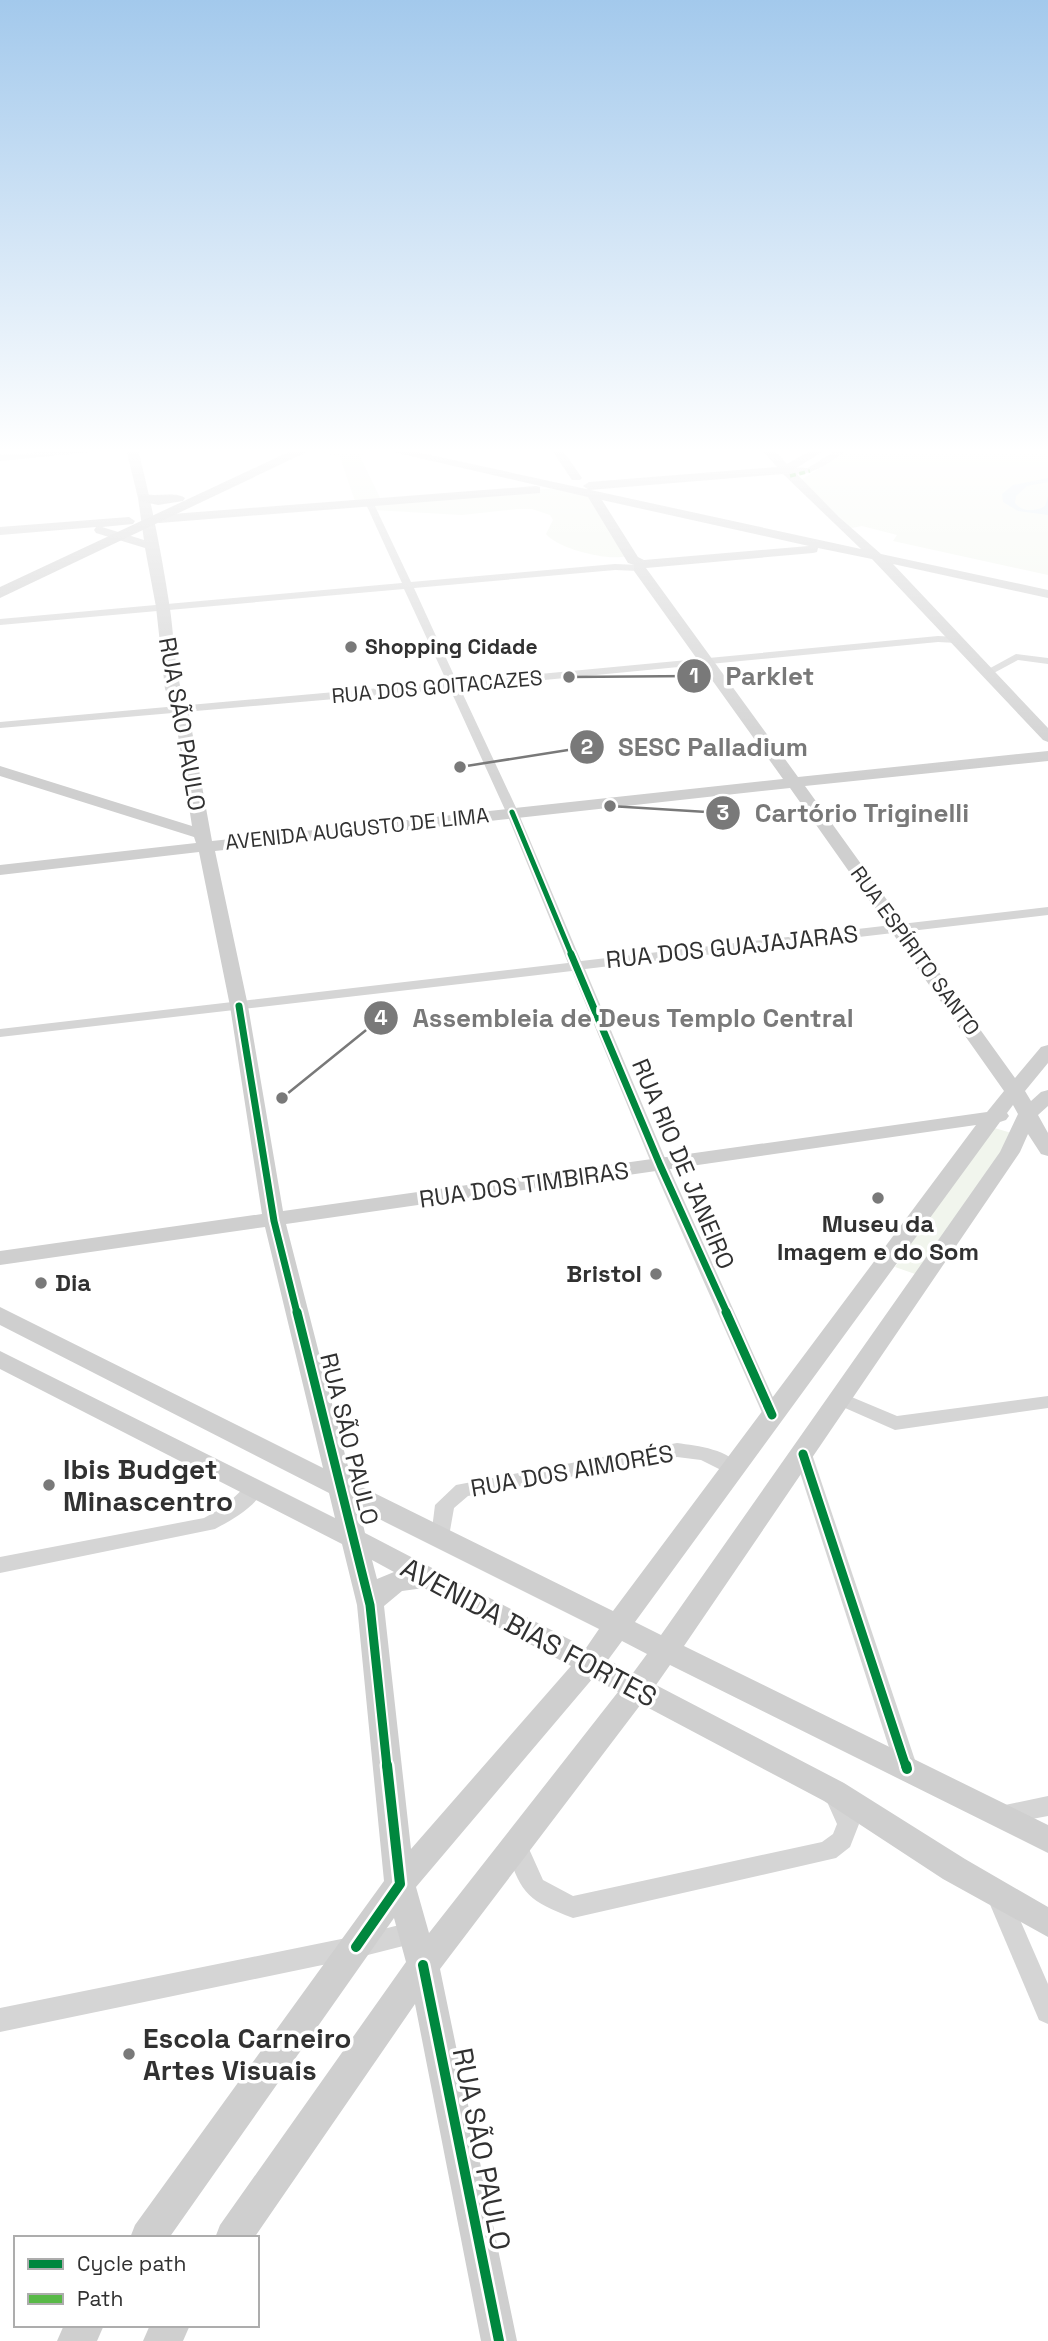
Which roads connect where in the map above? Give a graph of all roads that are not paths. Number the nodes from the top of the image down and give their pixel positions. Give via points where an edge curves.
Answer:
1 (48, 558) edge
2 (76, 558) edge
3 (153, 558) edge
4 (396, 558) edge
5 (634, 558) edge
6 (674, 558) edge
7 (879, 558) edge
8 (890, 558) edge
9 (947, 558) edge
10 (637, 563) junction
11 (0, 580) edge
12 (1048, 580) edge
13 (410, 586) junction
14 (0, 593) edge
15 (1048, 594) edge
16 (163, 607) junction
17 (0, 622) edge
18 (957, 640) junction
19 (1048, 661) edge
20 (705, 663) junction
21 (988, 672) junction
22 (455, 685) junction
23 (181, 709) junction
24 (0, 725) edge
25 (1048, 737) edge
26 (1048, 744) edge
27 (1048, 756) edge
28 (0, 771) edge
29 (789, 777) junction
30 (509, 805) junction
31 (204, 840) junction
32 (0, 857) edge
33 (0, 870) edge
34 (1048, 911) edge
35 (899, 928) junction
36 (577, 964) junction
37 (239, 1006) junction
38 (0, 1033) edge
39 (1048, 1051) edge
40 (1048, 1096) edge
41 (1030, 1105) edge
42 (993, 1117) junction
43 (1048, 1150) edge
44 (660, 1165) junction
45 (274, 1221) junction
46 (0, 1258) edge
47 (0, 1315) edge
48 (0, 1359) edge
49 (842, 1399) junction
50 (1048, 1402) edge
51 (772, 1415) junction
52 (803, 1454) junction
53 (733, 1469) junction
54 (255, 1489) junction
55 (342, 1489) junction
56 (441, 1537) junction
57 (354, 1539) junction
58 (0, 1564) edge
59 (426, 1578) junction
60 (370, 1605) junction
61 (618, 1625) junction
62 (666, 1650) junction
63 (590, 1663) junction
64 (637, 1689) junction
65 (908, 1769) junction
66 (834, 1792) junction
67 (1048, 1806) edge
68 (998, 1815) junction
69 (1048, 1840) edge
70 (517, 1847) junction
71 (400, 1884) junction
72 (997, 1893) junction
73 (1043, 1920) edge
74 (415, 1932) junction
75 (1020, 1945) junction
76 (356, 1947) junction
77 (423, 1965) junction
78 (1048, 2012) edge
79 (0, 2020) edge
80 (149, 2236) edge
81 (234, 2236) edge
82 (499, 2341) edge

1 - 11 main road
2 - 14 main road
3 - 16 street, RUA SÃO PAULO
4 - 13 street, RUA RIO DE JANEIRO
5 - 10 street, RUA ESPÍRITO SANTO
6 - 10 street
7 - 18 street
8 - 15 street
9 - 12 street
10 - 13 street
10 - 20 street, RUA ESPÍRITO SANTO
13 - 16 street
13 - 22 street, RUA RIO DE JANEIRO
16 - 17 street
16 - 23 street, RUA SÃO PAULO via 172,689
18 - 20 street, RUA DOS GOITACAZES
18 - 21 street
19 - 21 street via 1016,657
20 - 22 street, RUA DOS GOITACAZES
20 - 29 street, RUA ESPÍRITO SANTO
21 - 25 street
22 - 23 street, RUA DOS GOITACAZES
22 - 30 street, RUA RIO DE JANEIRO
23 - 24 street, RUA DOS GOITACAZES
23 - 31 street, RUA SÃO PAULO
26 - 29 street, AVENIDA AUGUSTO DE LIMA
27 - 29 street, AVENIDA AUGUSTO DE LIMA
28 - 31 street
29 - 30 street, AVENIDA AUGUSTO DE LIMA
29 - 35 street, RUA ESPÍRITO SANTO
30 - 31 street, AVENIDA AUGUSTO DE LIMA
30 - 36 street, RUA RIO DE JANEIRO
31 - 32 street, AVENIDA AUGUSTO DE LIMA
31 - 33 street, AVENIDA AUGUSTO DE LIMA
31 - 37 street, RUA SÃO PAULO
34 - 35 street, RUA DOS GUAJAJARAS
35 - 36 street, RUA DOS GUAJAJARAS
35 - 41 street, RUA ESPÍRITO SANTO
36 - 37 street, RUA DOS GUAJAJARAS
36 - 44 street, RUA RIO DE JANEIRO
37 - 38 street, RUA DOS GUAJAJARAS
37 - 45 street, RUA SÃO PAULO
39 - 41 street
40 - 41 street
41 - 42 street, RUA DOS TIMBIRAS
41 - 43 street, RUA ESPÍRITO SANTO
41 - 49 street via 1010,1152
42 - 44 street, RUA DOS TIMBIRAS
42 - 51 street
44 - 45 street, RUA DOS TIMBIRAS
44 - 51 street, RUA RIO DE JANEIRO
45 - 46 street, RUA DOS TIMBIRAS
45 - 55 street, RUA SÃO PAULO
47 - 55 street, AVENIDA BIAS FORTES
48 - 54 street, AVENIDA BIAS FORTES
49 - 50 street via 895,1423
49 - 52 street
51 - 53 street
52 - 62 street
52 - 65 street
53 - 56 street, RUA DOS AIMORÉS via 705,1454 677,1450 463,1490 445,1505
53 - 61 street
54 - 57 street, AVENIDA BIAS FORTES
54 - 58 street via 232,1512 208,1524
55 - 56 street, AVENIDA BIAS FORTES
55 - 57 street, RUA SÃO PAULO
56 - 61 street, AVENIDA BIAS FORTES
57 - 59 street, AVENIDA BIAS FORTES
57 - 60 street, RUA SÃO PAULO
59 - 60 street via 395,1581 378,1592
59 - 63 street, AVENIDA BIAS FORTES
60 - 71 street, RUA SÃO PAULO
61 - 62 street, AVENIDA BIAS FORTES
61 - 63 street
62 - 64 street
62 - 65 street, AVENIDA BIAS FORTES
63 - 64 street, AVENIDA BIAS FORTES
63 - 71 street
64 - 66 street, AVENIDA BIAS FORTES
64 - 70 street
65 - 68 street, AVENIDA BIAS FORTES
66 - 70 street via 848,1824 842,1840 828,1851 572,1907 541,1896 526,1878
66 - 72 street, AVENIDA BIAS FORTES
67 - 68 street
68 - 69 street, AVENIDA BIAS FORTES
70 - 77 street
71 - 74 street, RUA SÃO PAULO
71 - 76 street
72 - 73 street, AVENIDA BIAS FORTES
72 - 75 street
73 - 75 street via 1026,1924
74 - 76 street
74 - 77 street, RUA SÃO PAULO
75 - 78 street
76 - 79 street
76 - 80 street
77 - 81 street
77 - 82 street, RUA SÃO PAULO

